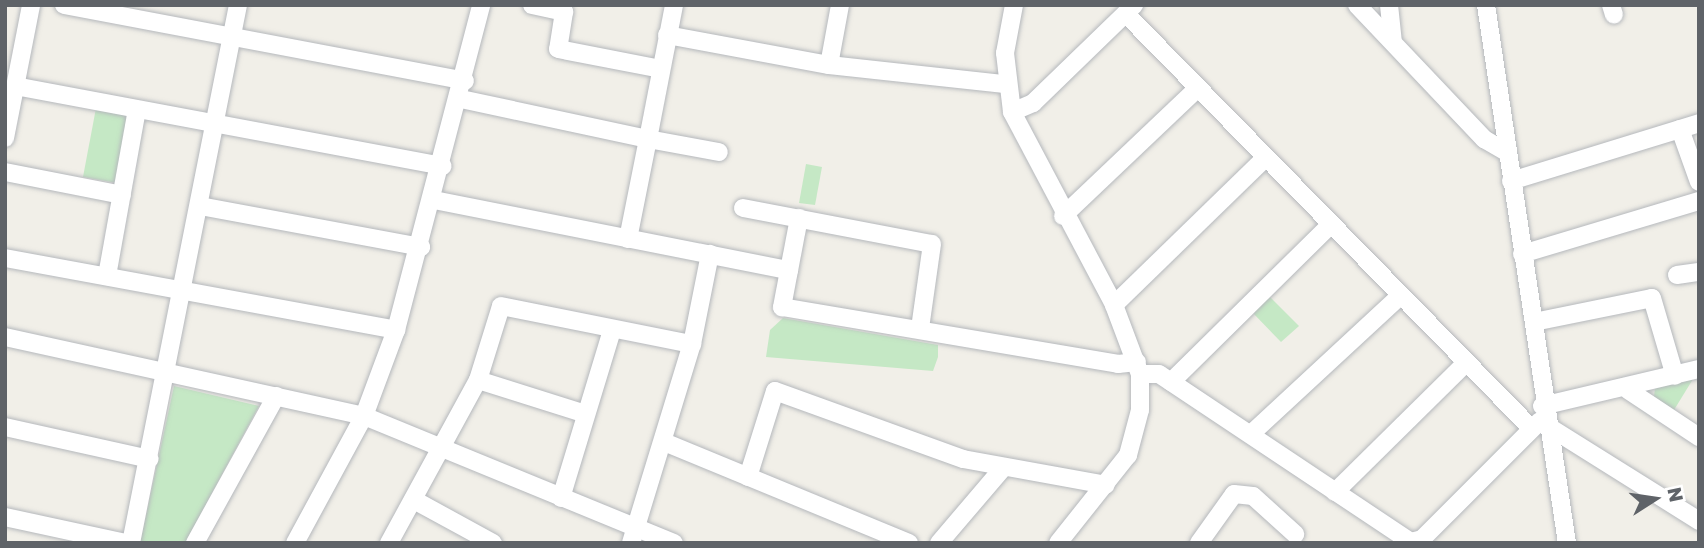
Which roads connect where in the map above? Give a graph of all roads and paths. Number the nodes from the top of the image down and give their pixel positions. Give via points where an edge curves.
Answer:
1 (31, 5) edge
2 (64, 5) edge
3 (238, 5) edge
4 (481, 5) edge
5 (532, 5) edge
6 (674, 5) edge
7 (840, 5) edge
8 (1014, 5) edge
9 (1357, 5) edge
10 (1389, 5) edge
11 (1486, 5) edge
12 (1131, 11) edge
13 (667, 35) junction
14 (233, 39) junction
15 (1394, 41) junction
16 (829, 65) junction
17 (661, 69) junction
18 (465, 80) junction
19 (1004, 85) junction
20 (15, 86) junction
21 (1196, 90) junction
22 (461, 99) junction
23 (137, 110) junction
24 (1012, 112) junction
25 (1699, 123) edge
26 (215, 124) junction
27 (1680, 129) junction
28 (5, 138) edge
29 (648, 139) junction
30 (1505, 151) junction
31 (719, 152) dead end
32 (1264, 159) junction
33 (443, 166) junction
34 (5, 172) edge
35 (1511, 181) junction
36 (1699, 182) edge
37 (122, 195) junction
38 (434, 200) junction
39 (1699, 201) edge
40 (200, 206) junction
41 (743, 208) dead end
42 (1063, 216) junction
43 (799, 218) junction
44 (1329, 226) junction
45 (628, 239) junction
46 (421, 247) junction
47 (710, 254) junction
48 (1521, 254) junction
49 (5, 258) edge
50 (789, 270) junction
51 (1699, 272) edge
52 (107, 275) junction
53 (1677, 275) dead end
54 (184, 290) junction
55 (1399, 297) junction
56 (1114, 305) junction
57 (1534, 322) junction
58 (920, 328) junction
59 (396, 330) junction
60 (612, 330) junction
61 (5, 337) edge
62 (692, 344) junction
63 (1465, 364) junction
64 (1138, 368) junction
65 (1699, 369) edge
66 (169, 373) junction
67 (1675, 376) junction
68 (478, 380) junction
69 (1171, 382) junction
70 (1628, 390) junction
71 (276, 396) junction
72 (586, 414) junction
73 (365, 416) junction
74 (1541, 419) junction
75 (5, 427) edge
76 (1252, 433) junction
77 (1699, 436) edge
78 (664, 442) junction
79 (443, 448) junction
80 (149, 459) junction
81 (1003, 468) junction
82 (748, 477) junction
83 (1106, 485) junction
84 (1335, 492) junction
85 (561, 498) junction
86 (414, 500) junction
87 (5, 517) edge
88 (1699, 521) edge
89 (1295, 534) dead end
90 (635, 536) edge
91 (125, 543) edge
92 (131, 543) edge
93 (195, 543) edge
94 (295, 543) edge
95 (389, 543) edge
96 (493, 543) edge
97 (674, 543) edge
98 (909, 543) edge
99 (939, 543) edge
100 (1058, 543) edge
101 (1199, 543) edge
102 (1567, 543) edge

1 - 20 street
2 - 14 street
3 - 14 street
4 - 18 street
5 - 17 street via 565,12 558,49
6 - 13 street
7 - 16 street
8 - 19 street
9 - 15 street
10 - 15 street
11 - 30 street
12 - 21 street
12 - 24 street via 1032,103
13 - 16 street
13 - 17 street
14 - 18 street
14 - 26 street
15 - 30 street via 1484,139
16 - 19 street
17 - 29 street
18 - 22 street
19 - 24 street
20 - 23 street
20 - 28 street
21 - 32 street
21 - 42 street
22 - 29 street
22 - 33 street
23 - 26 street
23 - 37 street
24 - 42 street
25 - 27 street
26 - 33 street
26 - 40 street
27 - 35 street
27 - 36 street
29 - 31 street
29 - 45 street
30 - 35 street
32 - 44 street
32 - 56 street
33 - 38 street
34 - 37 street
35 - 48 street
37 - 52 street
38 - 45 street
38 - 46 street
39 - 48 street
40 - 46 street
40 - 54 street
41 - 43 street
42 - 56 street
43 - 50 street
43 - 58 street via 932,244
44 - 55 street
44 - 69 street
45 - 47 street
46 - 59 street
47 - 50 street
47 - 62 street
48 - 57 street
49 - 52 street
50 - 58 street via 782,307
51 - 53 street
52 - 54 street
54 - 59 street
54 - 66 street
55 - 63 street
55 - 76 street
56 - 64 street
57 - 67 street via 1652,298
57 - 74 street
58 - 64 street
59 - 73 street
60 - 62 street
60 - 68 street via 502,306
60 - 72 street
61 - 66 street
62 - 78 street
63 - 74 street
63 - 84 street
64 - 69 street
64 - 83 street via 1136,432
65 - 67 street
66 - 71 street
66 - 80 street
67 - 70 street
68 - 72 street
68 - 79 street
69 - 76 street
70 - 74 street
70 - 77 street
71 - 73 street
71 - 93 street
72 - 85 street
73 - 79 street
73 - 94 street
74 - 84 street via 1422,539 1411,542
74 - 88 street
74 - 102 street
75 - 80 street
76 - 84 street
78 - 82 street
78 - 90 street
79 - 85 street
79 - 86 street
80 - 92 street
81 - 82 street via 775,391
81 - 83 street
81 - 99 street
82 - 98 street
83 - 100 street
85 - 90 street
86 - 95 street
86 - 96 street
87 - 91 street
89 - 101 street via 1253,496 1234,494
90 - 97 street

